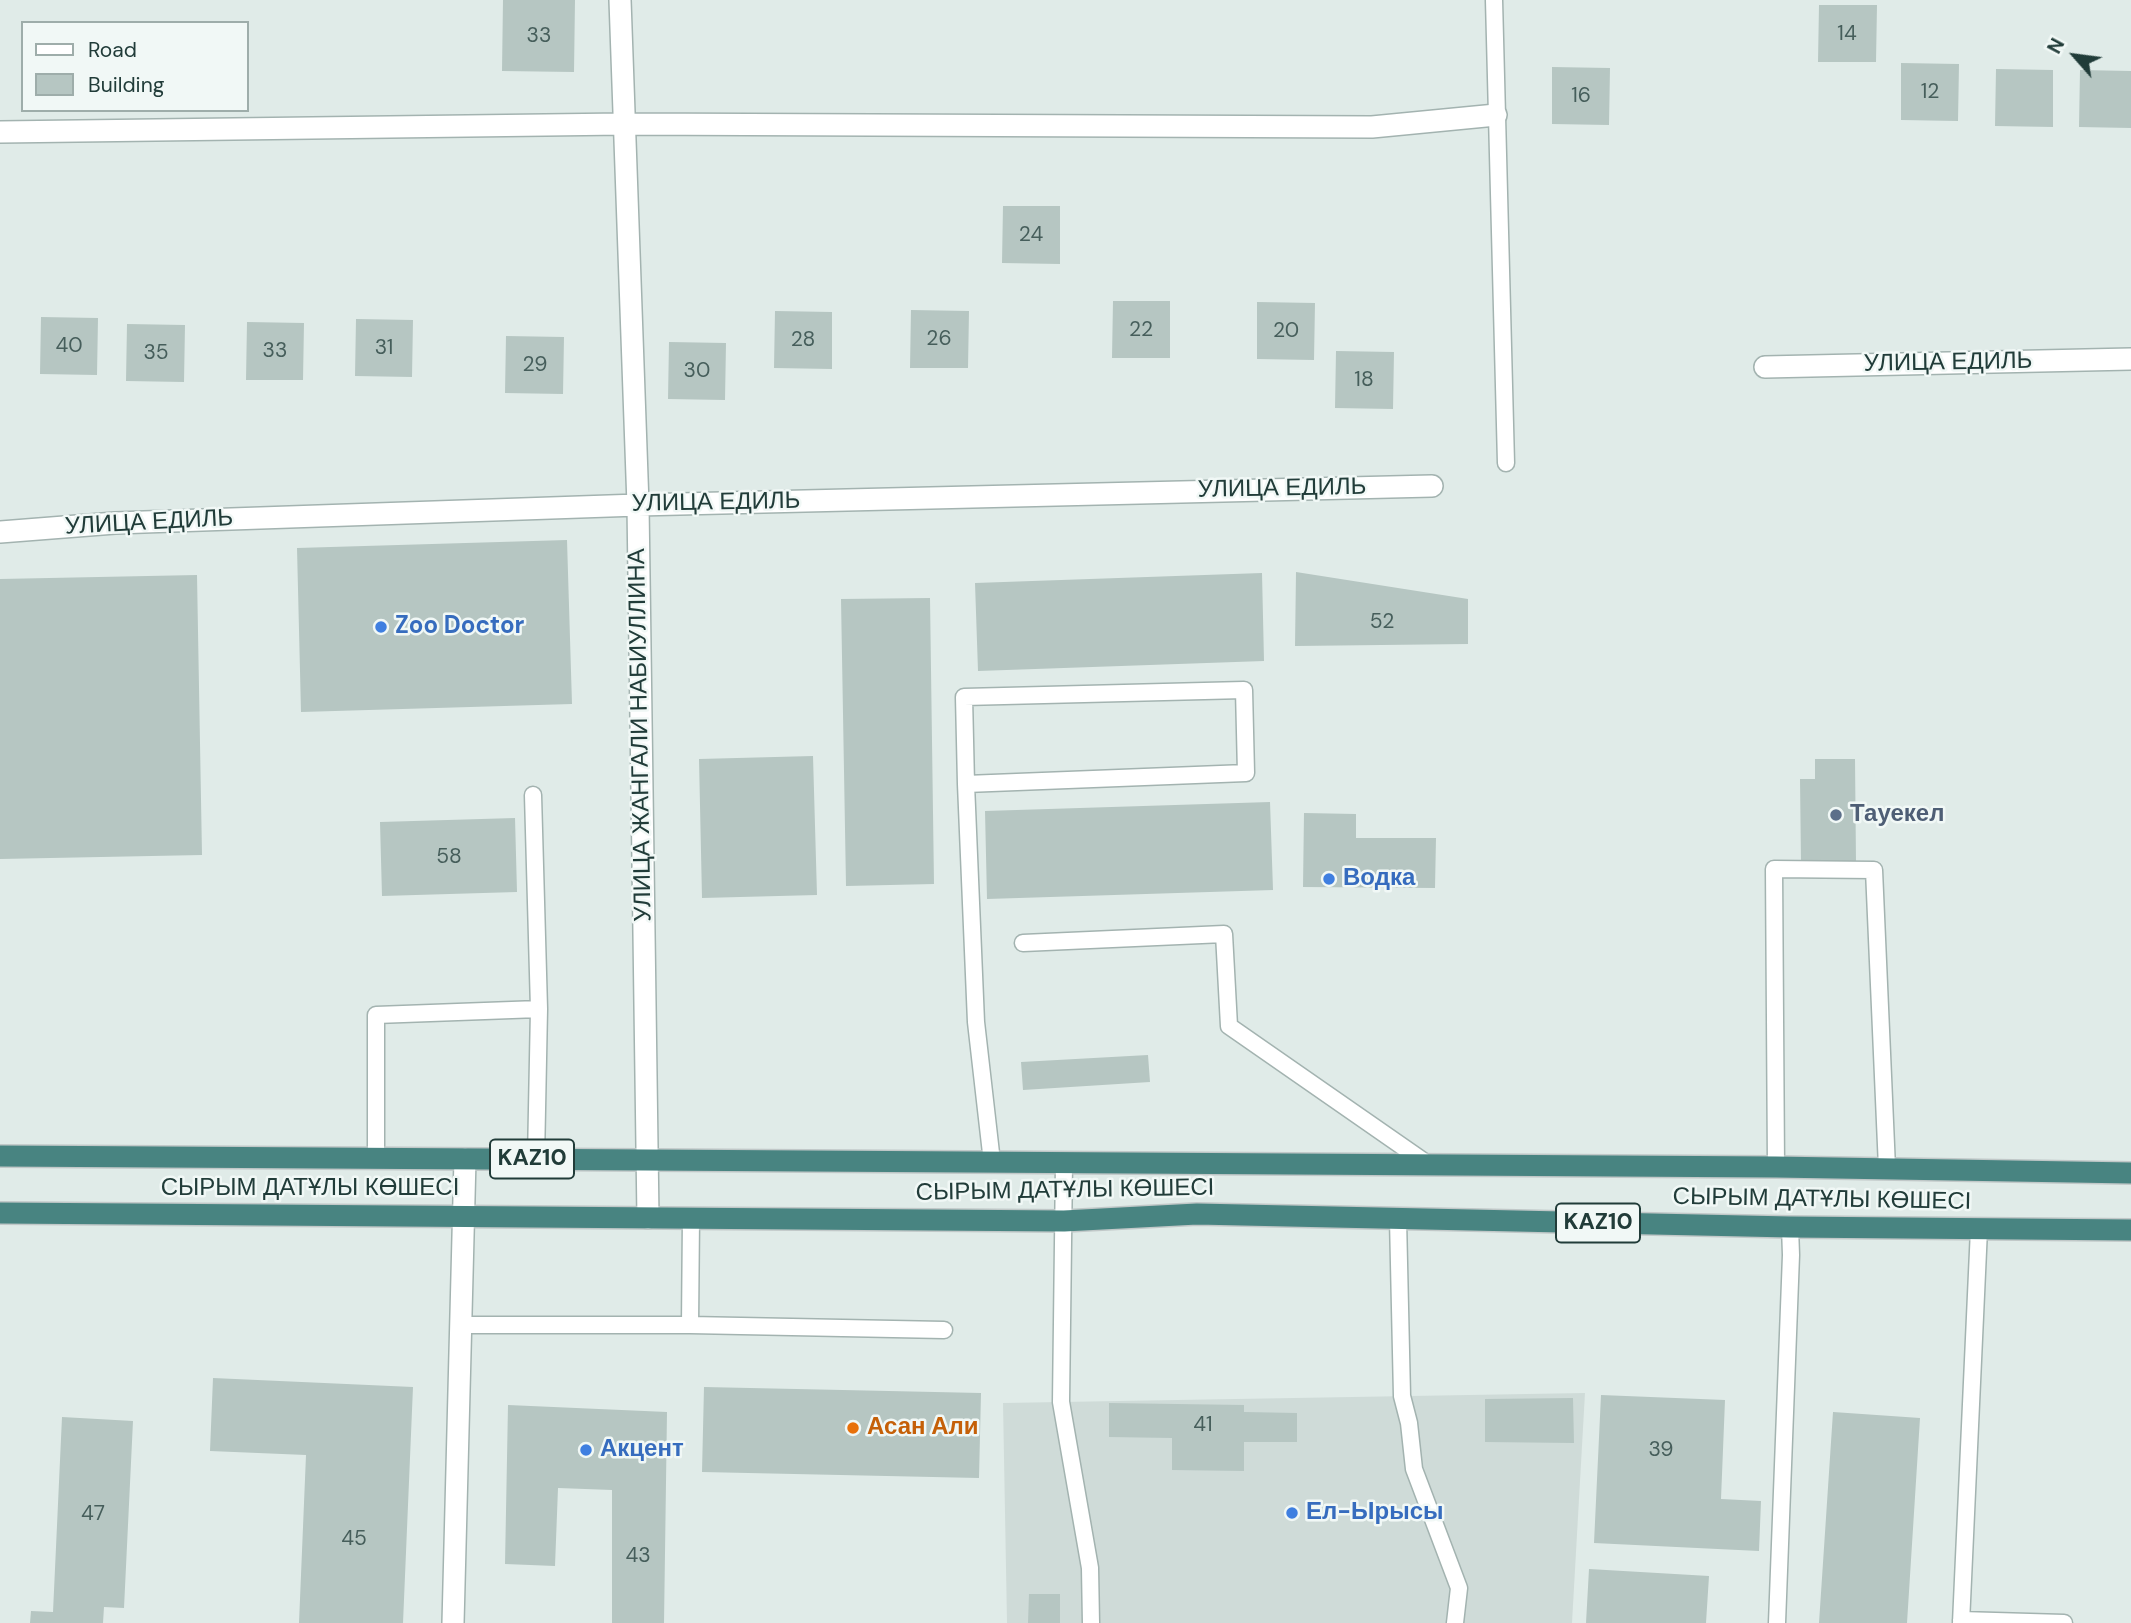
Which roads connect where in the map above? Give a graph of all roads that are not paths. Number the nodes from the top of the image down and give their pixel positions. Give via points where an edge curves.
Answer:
1 (620, 0) edge
2 (1494, 0) edge
3 (1496, 115) junction
4 (623, 124) junction
5 (0, 132) edge
6 (2131, 359) edge
7 (1765, 367) dead end
8 (1506, 463) dead end
9 (1432, 486) dead end
10 (638, 505) junction
11 (0, 532) edge
12 (965, 784) junction
13 (533, 795) dead end
14 (1023, 943) dead end
15 (539, 1009) junction
16 (0, 1156) edge
17 (376, 1158) junction
18 (465, 1159) junction
19 (536, 1159) junction
20 (647, 1160) junction
21 (992, 1162) junction
22 (1064, 1163) junction
23 (1429, 1165) junction
24 (1776, 1167) junction
25 (1886, 1168) junction
26 (2131, 1173) edge
27 (0, 1213) edge
28 (465, 1216) junction
29 (648, 1218) junction
30 (691, 1219) junction
31 (1398, 1219) junction
32 (1064, 1221) junction
33 (1790, 1227) junction
34 (1979, 1229) junction
35 (2131, 1230) edge
36 (462, 1325) junction
37 (690, 1325) junction
38 (944, 1330) dead end
39 (1961, 1621) edge
40 (453, 1623) edge
41 (1091, 1623) edge
42 (1455, 1623) edge
43 (1777, 1623) edge
44 (2064, 1623) edge

1 - 4 street, УЛИЦА ЖАНГАЛИ НАБИУЛЛИНА
2 - 3 lane
3 - 4 street via 1372,127
3 - 8 lane
4 - 5 street
4 - 10 street, УЛИЦА ЖАНГАЛИ НАБИУЛЛИНА
6 - 7 street, УЛИЦА ЕДИЛЬ
9 - 10 street, УЛИЦА ЕДИЛЬ
10 - 11 street, УЛИЦА ЕДИЛЬ via 115,523
10 - 20 street, УЛИЦА ЖАНГАЛИ НАБИУЛЛИНА
12 - 12 lane via 964,697 1244,690 1246,774
12 - 21 lane via 976,1022
13 - 15 lane
14 - 23 lane via 1224,934 1230,1026
15 - 17 lane via 376,1014
15 - 19 lane
16 - 17 highway, СЫРЫМ ДАТҰЛЫ КӨШЕСІ / KAZ10
17 - 18 highway, СЫРЫМ ДАТҰЛЫ КӨШЕСІ / KAZ10
18 - 19 highway, СЫРЫМ ДАТҰЛЫ КӨШЕСІ / KAZ10
18 - 28 street
19 - 20 highway, СЫРЫМ ДАТҰЛЫ КӨШЕСІ / KAZ10
20 - 21 highway, СЫРЫМ ДАТҰЛЫ КӨШЕСІ / KAZ10
20 - 29 street, УЛИЦА ЖАНГАЛИ НАБИУЛЛИНА
21 - 22 highway, СЫРЫМ ДАТҰЛЫ КӨШЕСІ / KAZ10
22 - 23 highway, СЫРЫМ ДАТҰЛЫ КӨШЕСІ / KAZ10
22 - 32 lane
23 - 24 highway, СЫРЫМ ДАТҰЛЫ КӨШЕСІ / KAZ10
24 - 25 highway, СЫРЫМ ДАТҰЛЫ КӨШЕСІ / KAZ10
24 - 25 lane via 1774,869 1861,869 1874,870
25 - 26 highway, СЫРЫМ ДАТҰЛЫ КӨШЕСІ / KAZ10
27 - 28 highway, СЫРЫМ ДАТҰЛЫ КӨШЕСІ / KAZ10
28 - 29 highway, СЫРЫМ ДАТҰЛЫ КӨШЕСІ / KAZ10
28 - 36 street
29 - 30 highway, СЫРЫМ ДАТҰЛЫ КӨШЕСІ / KAZ10
30 - 32 highway, СЫРЫМ ДАТҰЛЫ КӨШЕСІ / KAZ10
30 - 37 lane
31 - 32 highway, СЫРЫМ ДАТҰЛЫ КӨШЕСІ / KAZ10 via 1197,1214
31 - 33 highway, СЫРЫМ ДАТҰЛЫ КӨШЕСІ / KAZ10
31 - 42 lane via 1402,1396 1414,1469 1459,1588
32 - 41 lane via 1061,1402 1090,1568
33 - 34 highway, СЫРЫМ ДАТҰЛЫ КӨШЕСІ / KAZ10
33 - 43 lane
34 - 35 highway, СЫРЫМ ДАТҰЛЫ КӨШЕСІ / KAZ10
34 - 39 lane
36 - 37 lane
36 - 40 street
37 - 38 lane
39 - 44 lane

